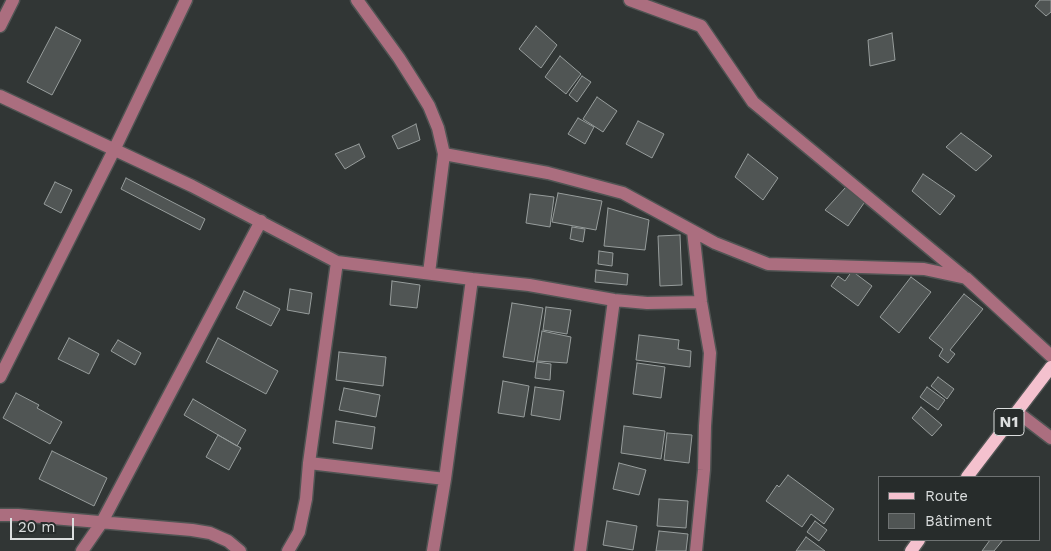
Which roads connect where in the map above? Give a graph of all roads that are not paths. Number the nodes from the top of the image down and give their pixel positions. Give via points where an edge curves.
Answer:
1 (13, 0) edge
2 (186, 0) edge
3 (357, 0) edge
4 (630, 0) edge
5 (0, 26) edge
6 (0, 96) edge
7 (114, 150) junction
8 (444, 154) junction
9 (261, 221) junction
10 (693, 231) junction
11 (337, 262) junction
12 (429, 273) junction
13 (966, 278) junction
14 (472, 279) junction
15 (614, 300) junction
16 (700, 302) junction
17 (1051, 356) edge
18 (1051, 367) edge
19 (0, 377) edge
20 (1017, 412) junction
21 (1051, 438) edge
22 (310, 463) junction
23 (968, 476) edge
24 (444, 479) junction
25 (0, 515) edge
26 (102, 522) junction
27 (82, 551) edge
28 (240, 551) edge
29 (288, 551) edge
30 (433, 551) edge
31 (580, 551) edge
32 (696, 551) edge

1 - 5 street
2 - 7 street
3 - 8 street via 429,106
4 - 13 street via 701,26 753,102
6 - 7 street
7 - 9 street
7 - 19 street
8 - 10 street via 548,173 623,193
8 - 12 street
9 - 11 street
9 - 26 street
10 - 13 street via 768,264 924,269
10 - 16 street
11 - 12 street
11 - 22 street
12 - 14 street
13 - 17 street
14 - 15 street
14 - 24 street
15 - 16 street
15 - 31 street
16 - 32 street via 710,353
18 - 20 main road, N1
20 - 21 street
20 - 23 main road, N1
22 - 24 street
22 - 29 street via 299,532
24 - 30 street
25 - 26 street
26 - 27 street
26 - 28 street via 201,532 228,541

